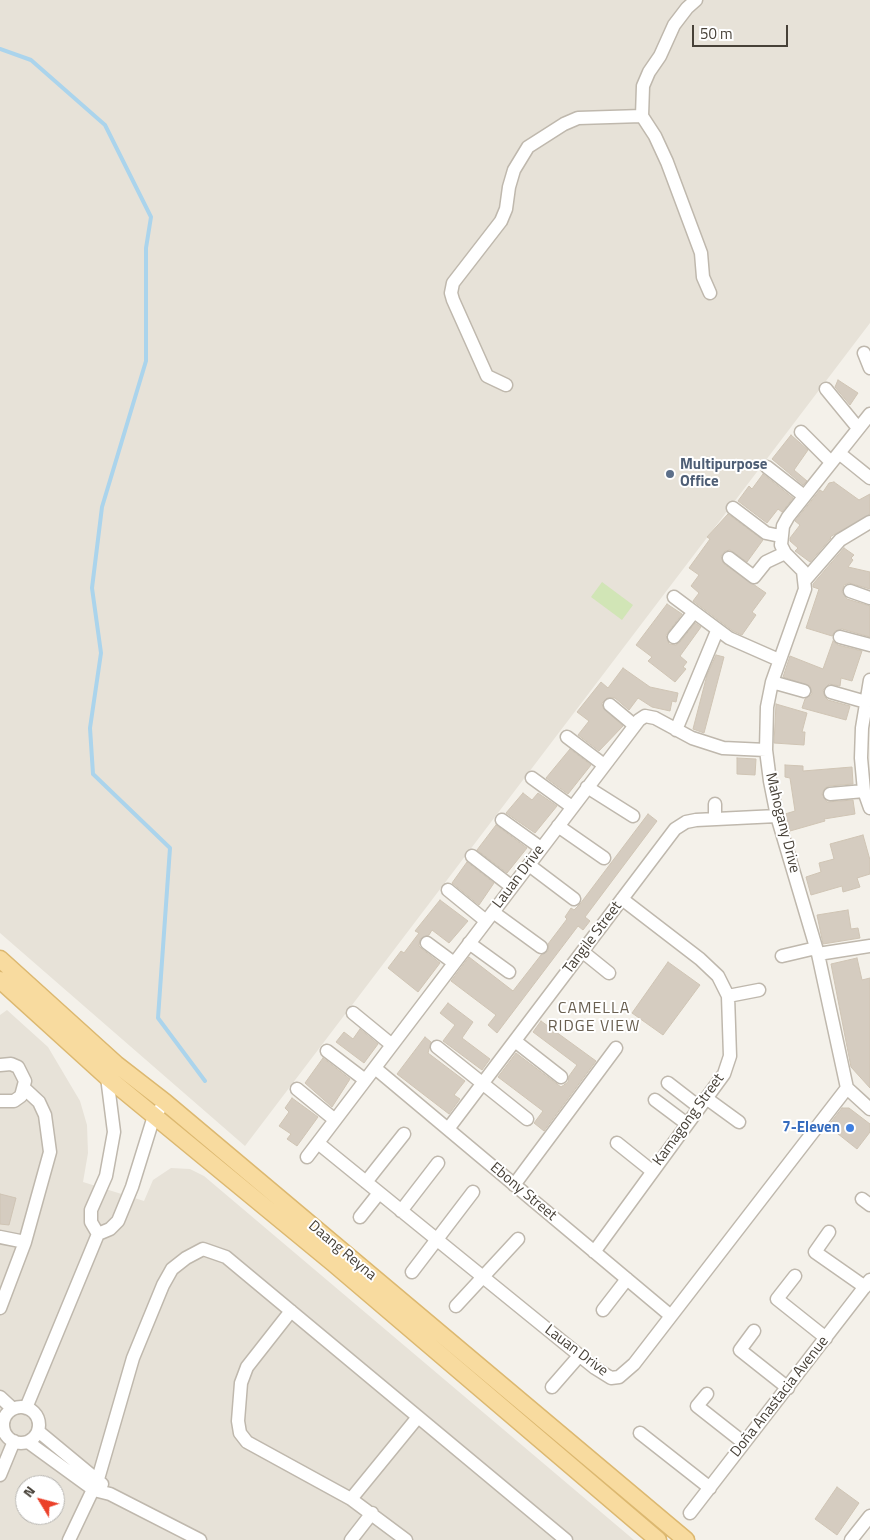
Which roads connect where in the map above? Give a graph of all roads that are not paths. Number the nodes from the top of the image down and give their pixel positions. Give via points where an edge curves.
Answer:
1 (696, 0) edge
2 (642, 116) junction
3 (710, 293) dead end
4 (864, 353) dead end
5 (870, 368) edge
6 (506, 385) dead end
7 (826, 389) dead end
8 (870, 414) edge
9 (858, 428) junction
10 (801, 432) dead end
11 (835, 457) junction
12 (767, 466) dead end
13 (870, 478) edge
14 (804, 496) junction
15 (733, 508) dead end
16 (870, 522) edge
17 (780, 536) junction
18 (785, 553) junction
19 (729, 558) dead end
20 (806, 579) junction
21 (850, 591) dead end
22 (674, 597) dead end
23 (870, 598) edge
24 (694, 612) junction
25 (717, 631) junction
26 (840, 636) dead end
27 (674, 637) dead end
28 (870, 645) edge
29 (779, 660) junction
30 (870, 680) edge
31 (772, 682) junction
32 (804, 691) dead end
33 (831, 692) dead end
34 (866, 702) junction
35 (610, 705) dead end
36 (634, 725) junction
37 (676, 730) junction
38 (567, 736) dead end
39 (766, 750) junction
40 (604, 765) junction
41 (866, 770) edge
42 (532, 778) dead end
43 (588, 787) junction
44 (864, 791) junction
45 (830, 794) dead end
46 (715, 804) dead end
47 (572, 807) junction
48 (870, 808) edge
49 (633, 816) dead end
50 (777, 816) junction
51 (715, 818) junction
52 (502, 820) dead end
53 (558, 826) junction
54 (541, 848) junction
55 (472, 856) dead end
56 (604, 858) dead end
57 (529, 864) junction
58 (512, 887) junction
59 (448, 890) dead end
60 (574, 899) dead end
61 (622, 899) junction
62 (489, 916) junction
63 (426, 943) dead end
64 (469, 943) junction
65 (870, 946) edge
66 (541, 947) dead end
67 (817, 951) junction
68 (583, 952) junction
69 (782, 956) dead end
70 (0, 958) edge
71 (454, 963) junction
72 (509, 972) dead end
73 (609, 973) dead end
74 (4, 988) edge
75 (759, 990) dead end
76 (728, 996) junction
77 (354, 1013) dead end
78 (515, 1041) junction
79 (392, 1045) junction
80 (437, 1048) dead end
81 (616, 1048) dead end
82 (327, 1050) dead end
83 (0, 1065) edge
84 (375, 1068) junction
85 (112, 1070) junction
86 (561, 1077) dead end
87 (365, 1080) junction
88 (668, 1083) dead end
89 (483, 1084) junction
90 (848, 1088) junction
91 (24, 1089) junction
92 (297, 1089) dead end
93 (655, 1100) dead end
94 (0, 1101) edge
95 (165, 1102) junction
96 (703, 1102) junction
97 (870, 1109) edge
98 (154, 1116) junction
99 (335, 1120) junction
100 (526, 1120) dead end
101 (739, 1122) dead end
102 (687, 1124) junction
103 (448, 1130) junction
104 (404, 1134) dead end
105 (318, 1143) junction
106 (617, 1143) dead end
107 (307, 1157) dead end
108 (438, 1163) dead end
109 (652, 1171) junction
110 (366, 1182) junction
111 (514, 1185) junction
112 (473, 1192) dead end
113 (379, 1193) junction
114 (401, 1211) junction
115 (360, 1217) dead end
116 (829, 1232) dead end
117 (98, 1234) junction
118 (0, 1237) edge
119 (518, 1238) dead end
120 (436, 1239) junction
121 (25, 1242) junction
122 (594, 1252) junction
123 (412, 1272) dead end
124 (482, 1276) junction
125 (794, 1276) dead end
126 (627, 1280) junction
127 (867, 1284) edge
128 (456, 1306) dead end
129 (0, 1308) edge
130 (603, 1310) dead end
131 (291, 1311) junction
132 (671, 1316) junction
133 (754, 1331) dead end
134 (826, 1338) junction
135 (579, 1356) junction
136 (552, 1387) dead end
137 (788, 1388) junction
138 (707, 1394) dead end
139 (0, 1397) edge
140 (20, 1409) junction
141 (418, 1417) junction
142 (1, 1422) edge
143 (38, 1431) junction
144 (640, 1433) dead end
145 (14, 1441) junction
146 (28, 1442) junction
147 (744, 1443) junction
148 (0, 1475) edge
149 (96, 1485) junction
150 (710, 1488) junction
151 (351, 1499) junction
152 (690, 1512) dead end
153 (372, 1513) junction
154 (870, 1516) edge
155 (682, 1539) edge
156 (69, 1540) edge
157 (200, 1540) edge
158 (351, 1540) edge
159 (406, 1540) edge
160 (566, 1540) edge
161 (658, 1540) edge
162 (851, 1540) edge

1 - 2 street via 674,25 649,72 643,86
2 - 3 street via 668,162 701,254 702,278
2 - 6 street via 578,118 528,147 514,170 501,221 453,283 453,300 487,376
4 - 5 street
7 - 9 street
8 - 9 street
9 - 11 street
10 - 11 street
11 - 13 street
11 - 14 street
12 - 14 street
14 - 17 street via 788,517
15 - 17 street via 766,533
16 - 20 street via 840,540
17 - 18 street
18 - 19 street via 766,562 754,577
18 - 20 street via 803,571
20 - 29 street, Mahogany Drive via 805,590
21 - 23 street
22 - 24 street
24 - 25 street
24 - 27 street
25 - 29 street
25 - 37 street
26 - 28 street
29 - 31 street, Mahogany Drive
30 - 34 street
31 - 32 street
31 - 39 street, Mahogany Drive via 767,707
33 - 34 street
34 - 41 street
35 - 36 street
36 - 37 street via 649,716
36 - 40 street, Lauan Drive
37 - 39 street via 723,748
38 - 40 street
39 - 50 street, Mahogany Drive
40 - 43 street, Lauan Drive
41 - 44 street
42 - 47 street
43 - 47 street, Lauan Drive
43 - 49 street
44 - 45 street
44 - 48 street
46 - 51 street
47 - 53 street, Lauan Drive
50 - 51 street, Tangile Street
50 - 67 street, Mahogany Drive
51 - 61 street, Tangile Street via 686,822 675,829
52 - 54 street
53 - 54 street, Lauan Drive
53 - 56 street
54 - 57 street, Lauan Drive
55 - 58 street
57 - 58 street, Lauan Drive
57 - 60 street
58 - 62 street, Lauan Drive
59 - 62 street
61 - 68 street, Tangile Street
61 - 76 street, Kamagong Street via 710,967 725,986
62 - 64 street, Lauan Drive
62 - 66 street
63 - 71 street
64 - 71 street, Lauan Drive
64 - 72 street
65 - 67 street
67 - 69 street
67 - 90 street, Mahogany Drive
68 - 73 street
68 - 78 street, Tangile Street
70 - 85 main road, Daang Reyna
71 - 79 street, Lauan Drive
74 - 85 main road, Daang Reyna
75 - 76 street
76 - 96 street, Kamagong Street via 730,1056 724,1074
77 - 79 street
78 - 86 street
78 - 89 street, Tangile Street
79 - 84 street, Lauan Drive
80 - 89 street
81 - 111 street
82 - 87 street
83 - 91 street via 18,1067 23,1073
84 - 87 street, Lauan Drive
84 - 103 street, Ebony Street
85 - 95 main road, Daang Reyna
85 - 98 main road, Daang Reyna
85 - 117 street via 114,1132 106,1176 92,1210 91,1222
87 - 99 street, Lauan Drive
88 - 96 street
89 - 100 street
89 - 103 street, Tangile Street
90 - 97 street
90 - 132 street, Lauan Drive
91 - 94 street via 14,1100
91 - 121 street via 39,1102 45,1115 50,1152
92 - 99 street
93 - 102 street
95 - 98 street
95 - 155 main road, Daang Reyna
96 - 101 street
96 - 102 street, Kamagong Street
98 - 117 street via 132,1188 118,1221
98 - 161 main road, Daang Reyna via 333,1263
99 - 105 street, Lauan Drive
102 - 109 street, Kamagong Street
103 - 111 street, Ebony Street
104 - 110 street
105 - 107 street, Lauan Drive
105 - 110 street, Lauan Drive
106 - 109 street
108 - 114 street
109 - 122 street, Kamagong Street
110 - 113 street, Lauan Drive
111 - 122 street, Ebony Street
112 - 120 street
113 - 114 street, Lauan Drive
113 - 115 street
114 - 120 street, Lauan Drive
116 - 127 street via 815,1252
117 - 140 street
118 - 121 street
119 - 124 street
120 - 123 street
120 - 124 street, Lauan Drive
121 - 129 street
122 - 126 street, Ebony Street
124 - 128 street
124 - 135 street, Lauan Drive
125 - 134 street via 778,1299
126 - 130 street
126 - 132 street, Ebony Street
127 - 134 street, Doña Anastacia Avenue
131 - 141 street
131 - 149 street via 226,1257 216,1253 203,1249 172,1270 133,1358
131 - 151 street via 247,1367 241,1383 240,1432 254,1446
132 - 135 street, Lauan Drive via 634,1364 619,1377 610,1378
133 - 137 street via 740,1350
134 - 137 street, Doña Anastacia Avenue
135 - 136 street
137 - 147 street, Doña Anastacia Avenue
138 - 147 street via 697,1406
139 - 140 street
140 - 142 street via 8,1412
140 - 143 street via 36,1416
141 - 151 street
141 - 160 street
142 - 145 street via 5,1434
143 - 146 street
143 - 149 street
144 - 150 street
145 - 146 street
145 - 148 street
146 - 149 street
147 - 150 street, Doña Anastacia Avenue
149 - 156 street
149 - 157 street
150 - 152 street, Doña Anastacia Avenue
151 - 153 street
153 - 158 street
153 - 159 street
154 - 162 street

